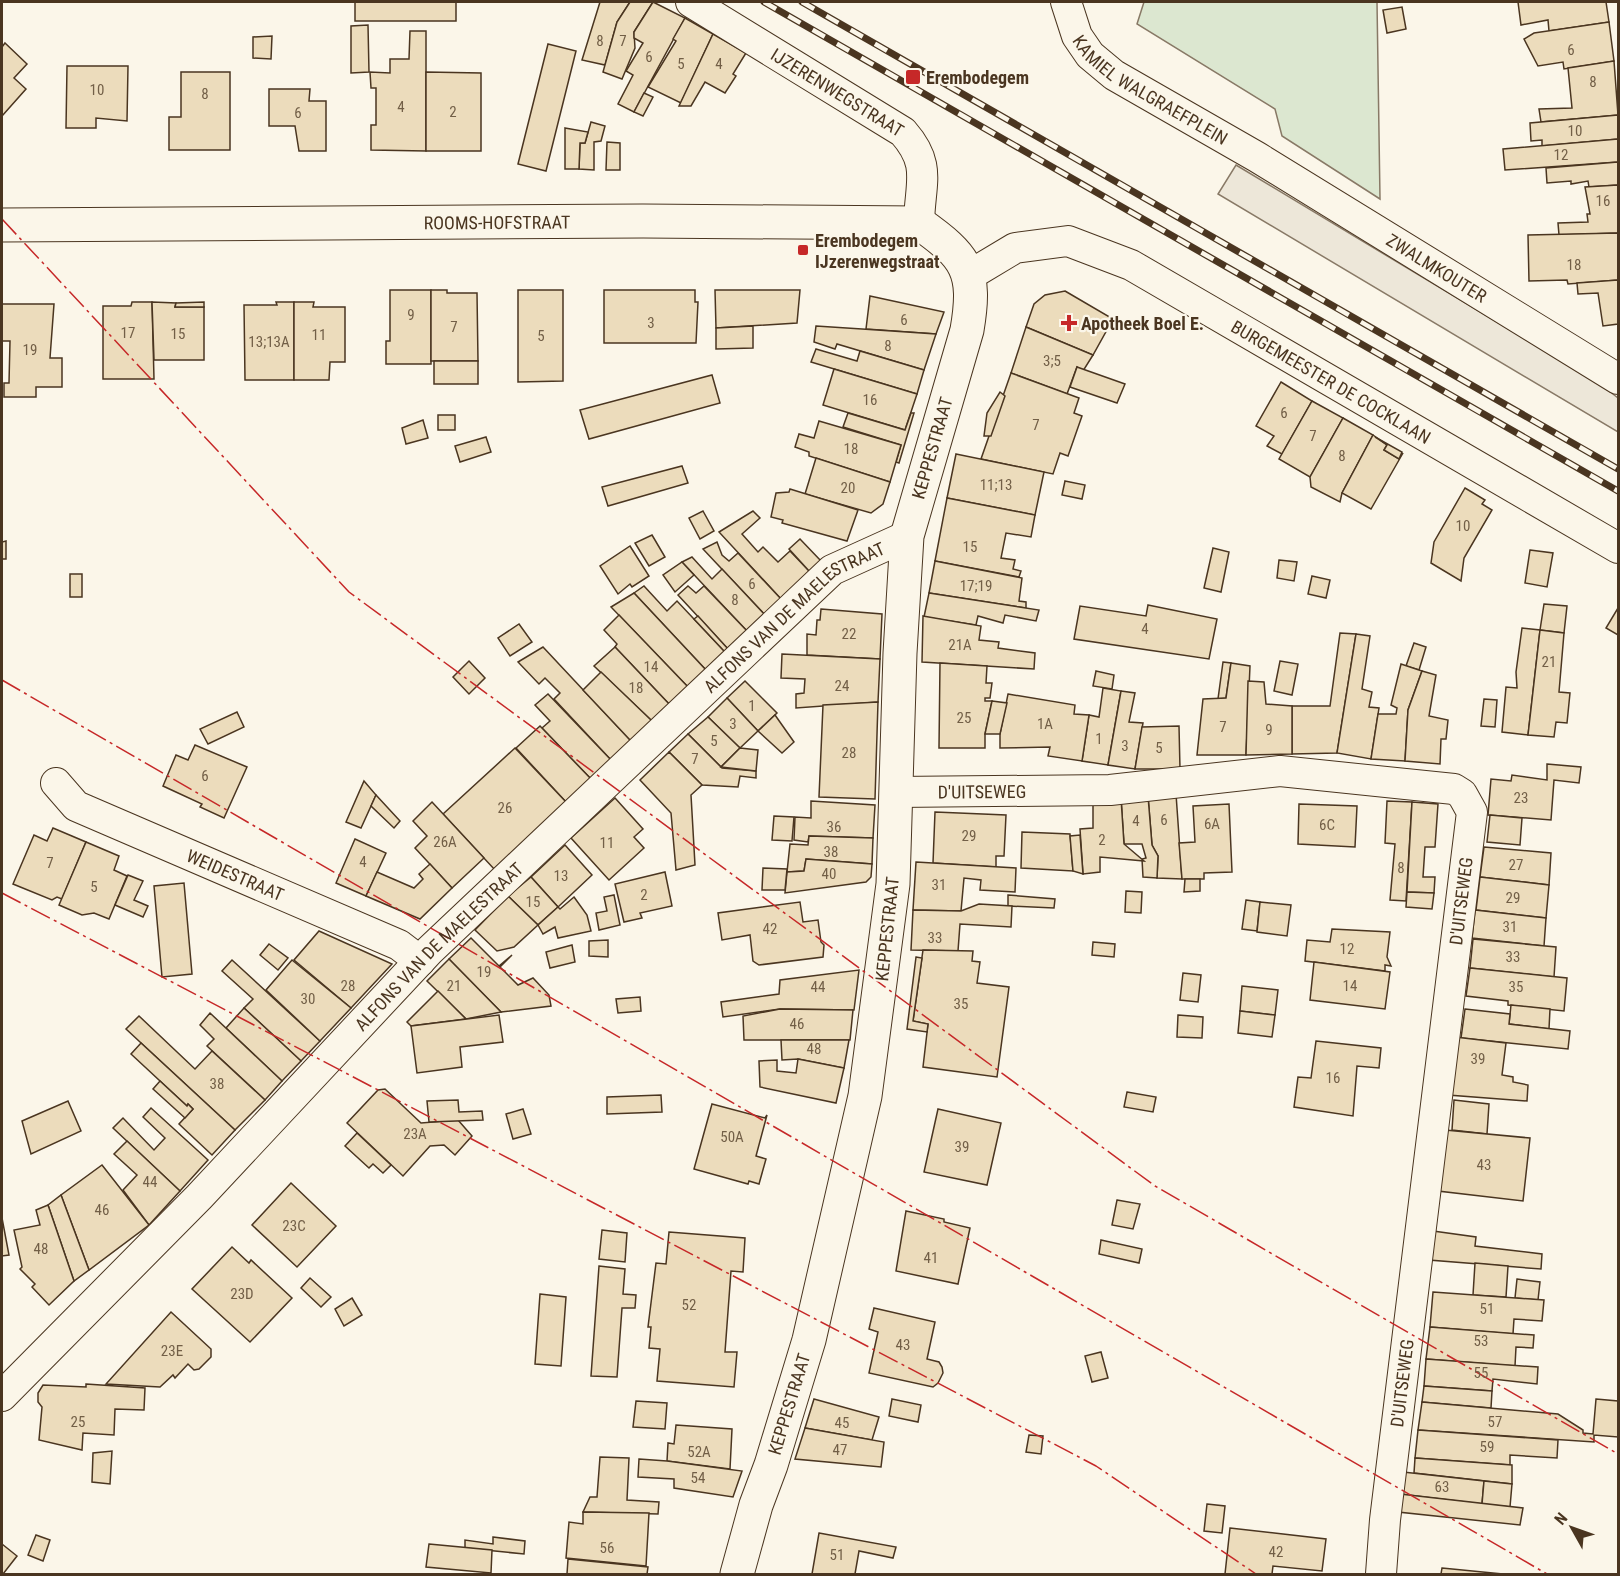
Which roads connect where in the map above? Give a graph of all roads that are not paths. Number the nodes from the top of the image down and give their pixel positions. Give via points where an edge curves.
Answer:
1 (691, 2) edge
2 (1066, 2) edge
3 (1257, 158) joint
4 (919, 223) junction
5 (2, 225) edge
6 (970, 275) junction
7 (1618, 379) edge
8 (907, 536) junction
9 (1618, 548) edge
10 (56, 783) dead end
11 (897, 792) junction
12 (420, 961) junction
13 (2, 1396) edge
14 (737, 1575) edge
15 (1381, 1575) edge

1 - 4 street, IJZERENWEGSTRAAT via 903,132 923,162
2 - 3 street, KAMIEL WALGRAEFPLEIN via 1077,36 1090,55 1114,75
3 - 7 street, ZWALMKOUTER
4 - 5 street, ROOMS-HOFSTRAAT
4 - 6 street via 946,243
6 - 8 street, KEPPESTRAAT via 972,299 967,330
6 - 9 street, BURGEMEESTER DE COCKLAAN via 1015,248 1068,241 1131,265
8 - 11 street, KEPPESTRAAT
8 - 12 street, ALFONS VAN DE MAELESTRAAT via 832,570
10 - 12 street, WEIDESTRAAT via 76,806 399,945
11 - 14 street, KEPPESTRAAT via 889,932 865,1096 809,1340
11 - 15 street, D'UITSEWEG via 1110,790 1280,771 1454,789 1462,794 1472,812
12 - 13 street, ALFONS VAN DE MAELESTRAAT via 199,1197

